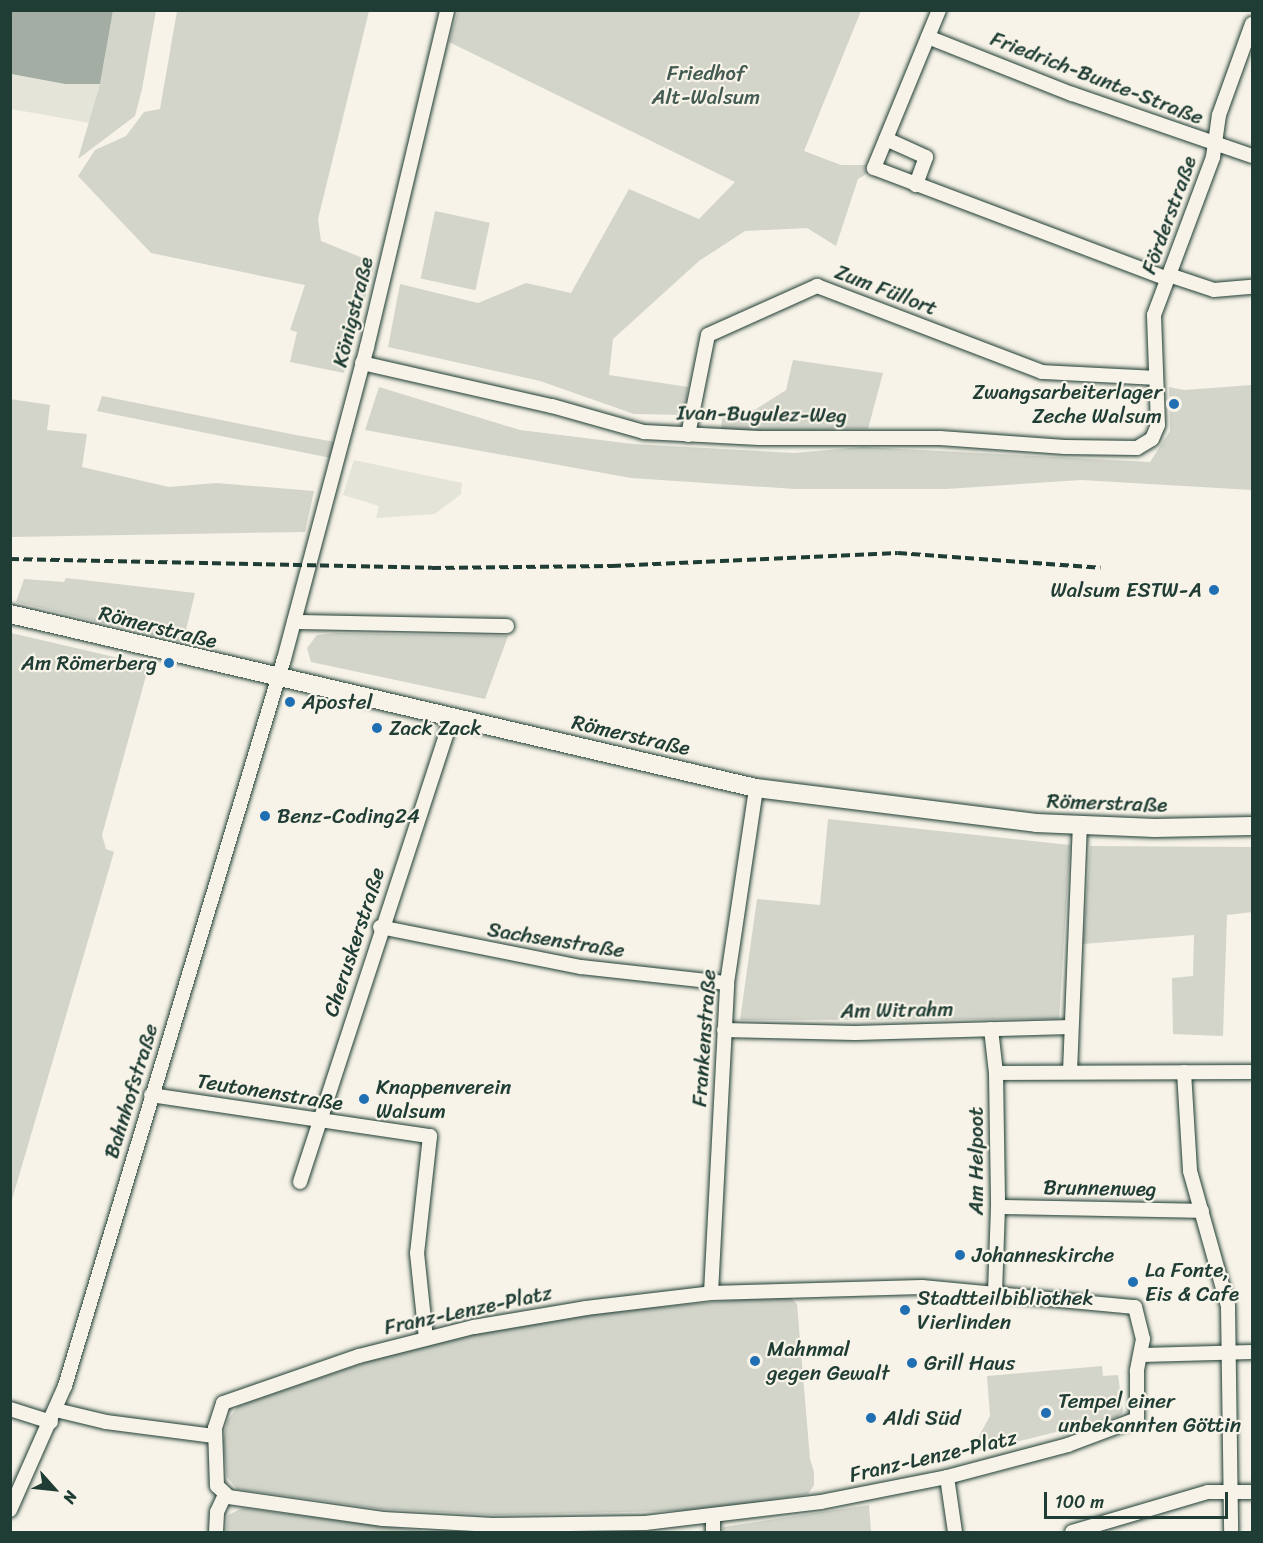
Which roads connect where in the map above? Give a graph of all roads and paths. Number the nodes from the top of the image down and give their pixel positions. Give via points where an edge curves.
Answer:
1 (447, 10) edge
2 (939, 10) edge
3 (1252, 24) edge
4 (928, 37) junction
5 (886, 139) junction
6 (1216, 145) junction
7 (1252, 156) edge
8 (916, 185) junction
9 (1168, 277) junction
10 (1252, 287) edge
11 (362, 363) junction
12 (1155, 378) junction
13 (1158, 425) joint
14 (688, 435) junction
15 (10, 614) edge
16 (294, 622) junction
17 (507, 626) dead end
18 (276, 679) junction
19 (452, 717) junction
20 (756, 788) junction
21 (1080, 825) junction
22 (1252, 826) edge
23 (381, 927) junction
24 (727, 983) junction
25 (1071, 1027) junction
26 (991, 1029) junction
27 (723, 1030) junction
28 (1070, 1072) junction
29 (1184, 1072) junction
30 (1252, 1072) edge
31 (996, 1073) junction
32 (151, 1095) junction
33 (318, 1121) junction
34 (300, 1182) dead end
35 (998, 1207) junction
36 (1202, 1211) junction
37 (711, 1293) junction
38 (995, 1294) junction
39 (426, 1338) junction
40 (1252, 1352) edge
41 (1230, 1353) junction
42 (1142, 1355) junction
43 (10, 1409) edge
44 (54, 1416) junction
45 (214, 1436) junction
46 (947, 1477) junction
47 (1231, 1492) junction
48 (1252, 1492) edge
49 (225, 1495) junction
50 (10, 1510) edge
51 (713, 1517) junction
52 (216, 1533) edge
53 (713, 1533) edge
54 (955, 1533) edge
55 (1072, 1533) edge
56 (1231, 1533) edge

1 - 11 street, Königstraße
2 - 4 street
3 - 6 street, Förderstraße via 1219,115
4 - 5 street
4 - 6 street, Friedrich-Bunte-Straße
5 - 8 street via 926,158
5 - 8 street via 874,168
6 - 7 street, Friedrich-Bunte-Straße
6 - 9 street, Förderstraße
8 - 9 street
9 - 10 street via 1214,290
9 - 12 street, Förderstraße via 1154,315
11 - 14 street, Ivan-Bugulez-Weg via 552,406 621,428
11 - 16 street, Königstraße
12 - 13 street, Förderstraße
12 - 14 street, Zum Füllort via 1042,372 817,286 708,335
13 - 14 street, Ivan-Bugulez-Weg via 1152,439 1137,448 1118,450 940,438
15 - 18 main road, Römerstraße
16 - 17 street
16 - 18 street, Königstraße
18 - 19 main road, Römerstraße
18 - 32 street, Bahnhofstraße
19 - 20 main road, Römerstraße
19 - 23 street, Cheruskerstraße
20 - 21 main road, Römerstraße via 900,808
20 - 24 street, Frankenstraße
21 - 22 main road, Römerstraße
21 - 25 street
23 - 24 street, Sachsenstraße via 581,967
23 - 33 street, Cheruskerstraße
24 - 27 street, Frankenstraße
25 - 26 street, Am Witrahm
25 - 28 street
26 - 27 street, Am Witrahm via 855,1033
26 - 31 street, Am Helpoot
27 - 37 street, Frankenstraße
28 - 29 street
28 - 31 street
29 - 30 street
29 - 36 street via 1186,1146
31 - 35 street, Am Helpoot
32 - 33 street, Teutonenstraße
32 - 44 street, Bahnhofstraße
33 - 34 street, Cheruskerstraße
33 - 39 street, Teutonenstraße via 430,1137 417,1253
35 - 36 street, Brunnenweg
35 - 38 street, Am Helpoot
36 - 41 street via 1226,1297
37 - 38 street, Franz-Lenze-Platz via 922,1287
37 - 39 street, Franz-Lenze-Platz via 586,1308
38 - 42 street, Franz-Lenze-Platz via 1135,1307 1141,1322
39 - 45 street, Franz-Lenze-Platz via 358,1356 223,1403
40 - 41 street
41 - 42 street
41 - 47 street
42 - 46 street, Franz-Lenze-Platz via 1137,1371 1138,1416 1134,1421 1068,1445
43 - 44 street
44 - 45 street
44 - 50 street, Bahnhofstraße
45 - 49 street, Franz-Lenze-Platz via 217,1486
46 - 51 street, Franz-Lenze-Platz via 821,1502
46 - 54 street
47 - 48 street
47 - 55 street via 1208,1492 1158,1504
47 - 56 street
49 - 51 street, Franz-Lenze-Platz via 383,1519 493,1525 645,1523
49 - 52 street via 217,1512
51 - 53 street

